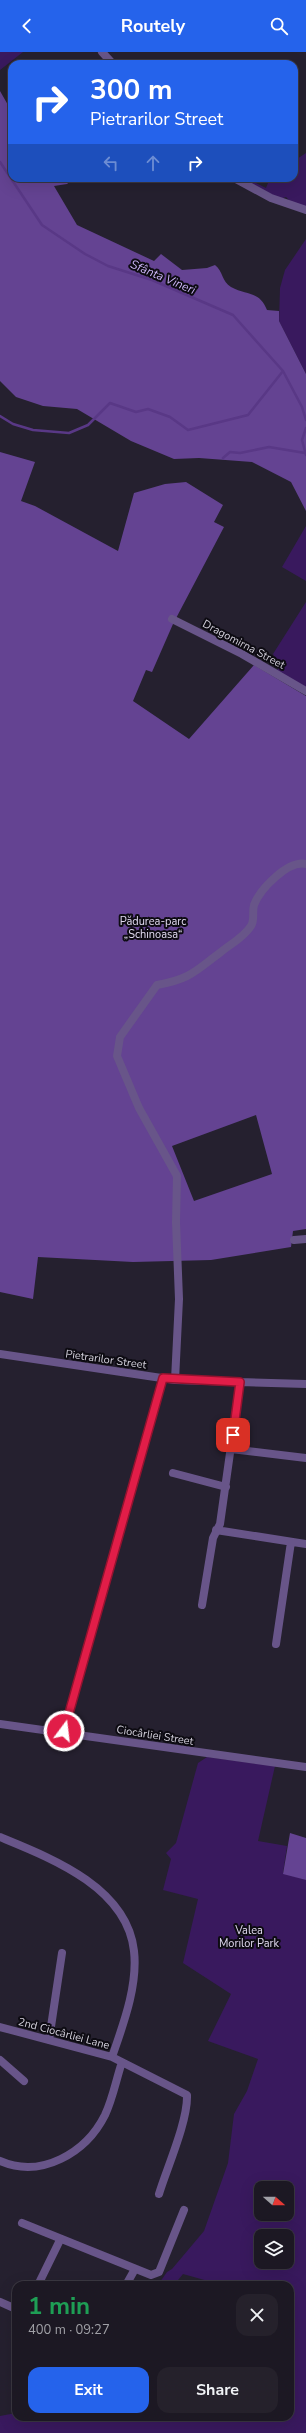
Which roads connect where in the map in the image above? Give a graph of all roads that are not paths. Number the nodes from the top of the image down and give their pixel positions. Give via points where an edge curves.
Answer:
1 (102, 52) edge
2 (109, 60) edge
3 (241, 182) edge
4 (306, 210) edge
5 (172, 619) dead end
6 (306, 690) edge
7 (306, 864) edge
8 (306, 1238) edge
9 (294, 1240) dead end
10 (0, 1354) edge
11 (163, 1378) junction
12 (174, 1380) junction
13 (240, 1382) junction
14 (306, 1384) edge
15 (231, 1448) junction
16 (306, 1458) edge
17 (173, 1472) dead end
18 (226, 1487) junction
19 (216, 1530) junction
20 (290, 1542) junction
21 (306, 1544) edge
22 (202, 1605) dead end
23 (276, 1644) dead end
24 (0, 1724) edge
25 (64, 1731) junction
26 (306, 1767) edge
27 (0, 1837) edge
28 (62, 1953) dead end
29 (0, 2027) edge
30 (49, 2040) junction
31 (112, 2057) junction
32 (0, 2060) edge
33 (122, 2062) junction
34 (24, 2081) dead end
35 (0, 2161) edge
36 (159, 2194) dead end
37 (184, 2210) dead end
38 (22, 2223) dead end
39 (60, 2240) junction
40 (135, 2269) junction
41 (40, 2281) edge
42 (128, 2281) edge
43 (0, 2302) edge
44 (12, 2307) edge

1 - 2 street
3 - 4 street via 271,198
5 - 6 street, Dragomirna Street
7 - 12 street via 301,863 288,868 264,886 254,906 252,925 241,939 197,973 174,982 157,985 120,1037 117,1056 139,1108 177,1176 179,1299
8 - 9 street
10 - 11 street, Pietrarilor Street
11 - 12 street, Pietrarilor Street
11 - 25 street
12 - 13 street, Pietrarilor Street
13 - 14 street, Pietrarilor Street
13 - 15 street
15 - 16 street
15 - 18 street
17 - 18 street
18 - 19 street via 220,1524
19 - 20 street
19 - 22 street
20 - 21 street
20 - 23 street
24 - 25 street, Ciocârliei Street
25 - 26 street, Ciocârliei Street
27 - 31 street via 50,1859 90,1882 124,1918 131,1933 134,1973 123,2024
28 - 30 street
29 - 30 street, 2nd Ciocârliei Lane
30 - 31 street, 2nd Ciocârliei Lane
31 - 33 street, 2nd Ciocârliei Lane
32 - 34 street
33 - 35 street via 104,2116 78,2148 62,2160 49,2165 32,2167
33 - 36 street, 2nd Ciocârliei Lane via 187,2095 187,2104
37 - 40 street via 160,2272 151,2275
38 - 39 street
39 - 40 street
39 - 41 street
40 - 42 street
43 - 44 street

